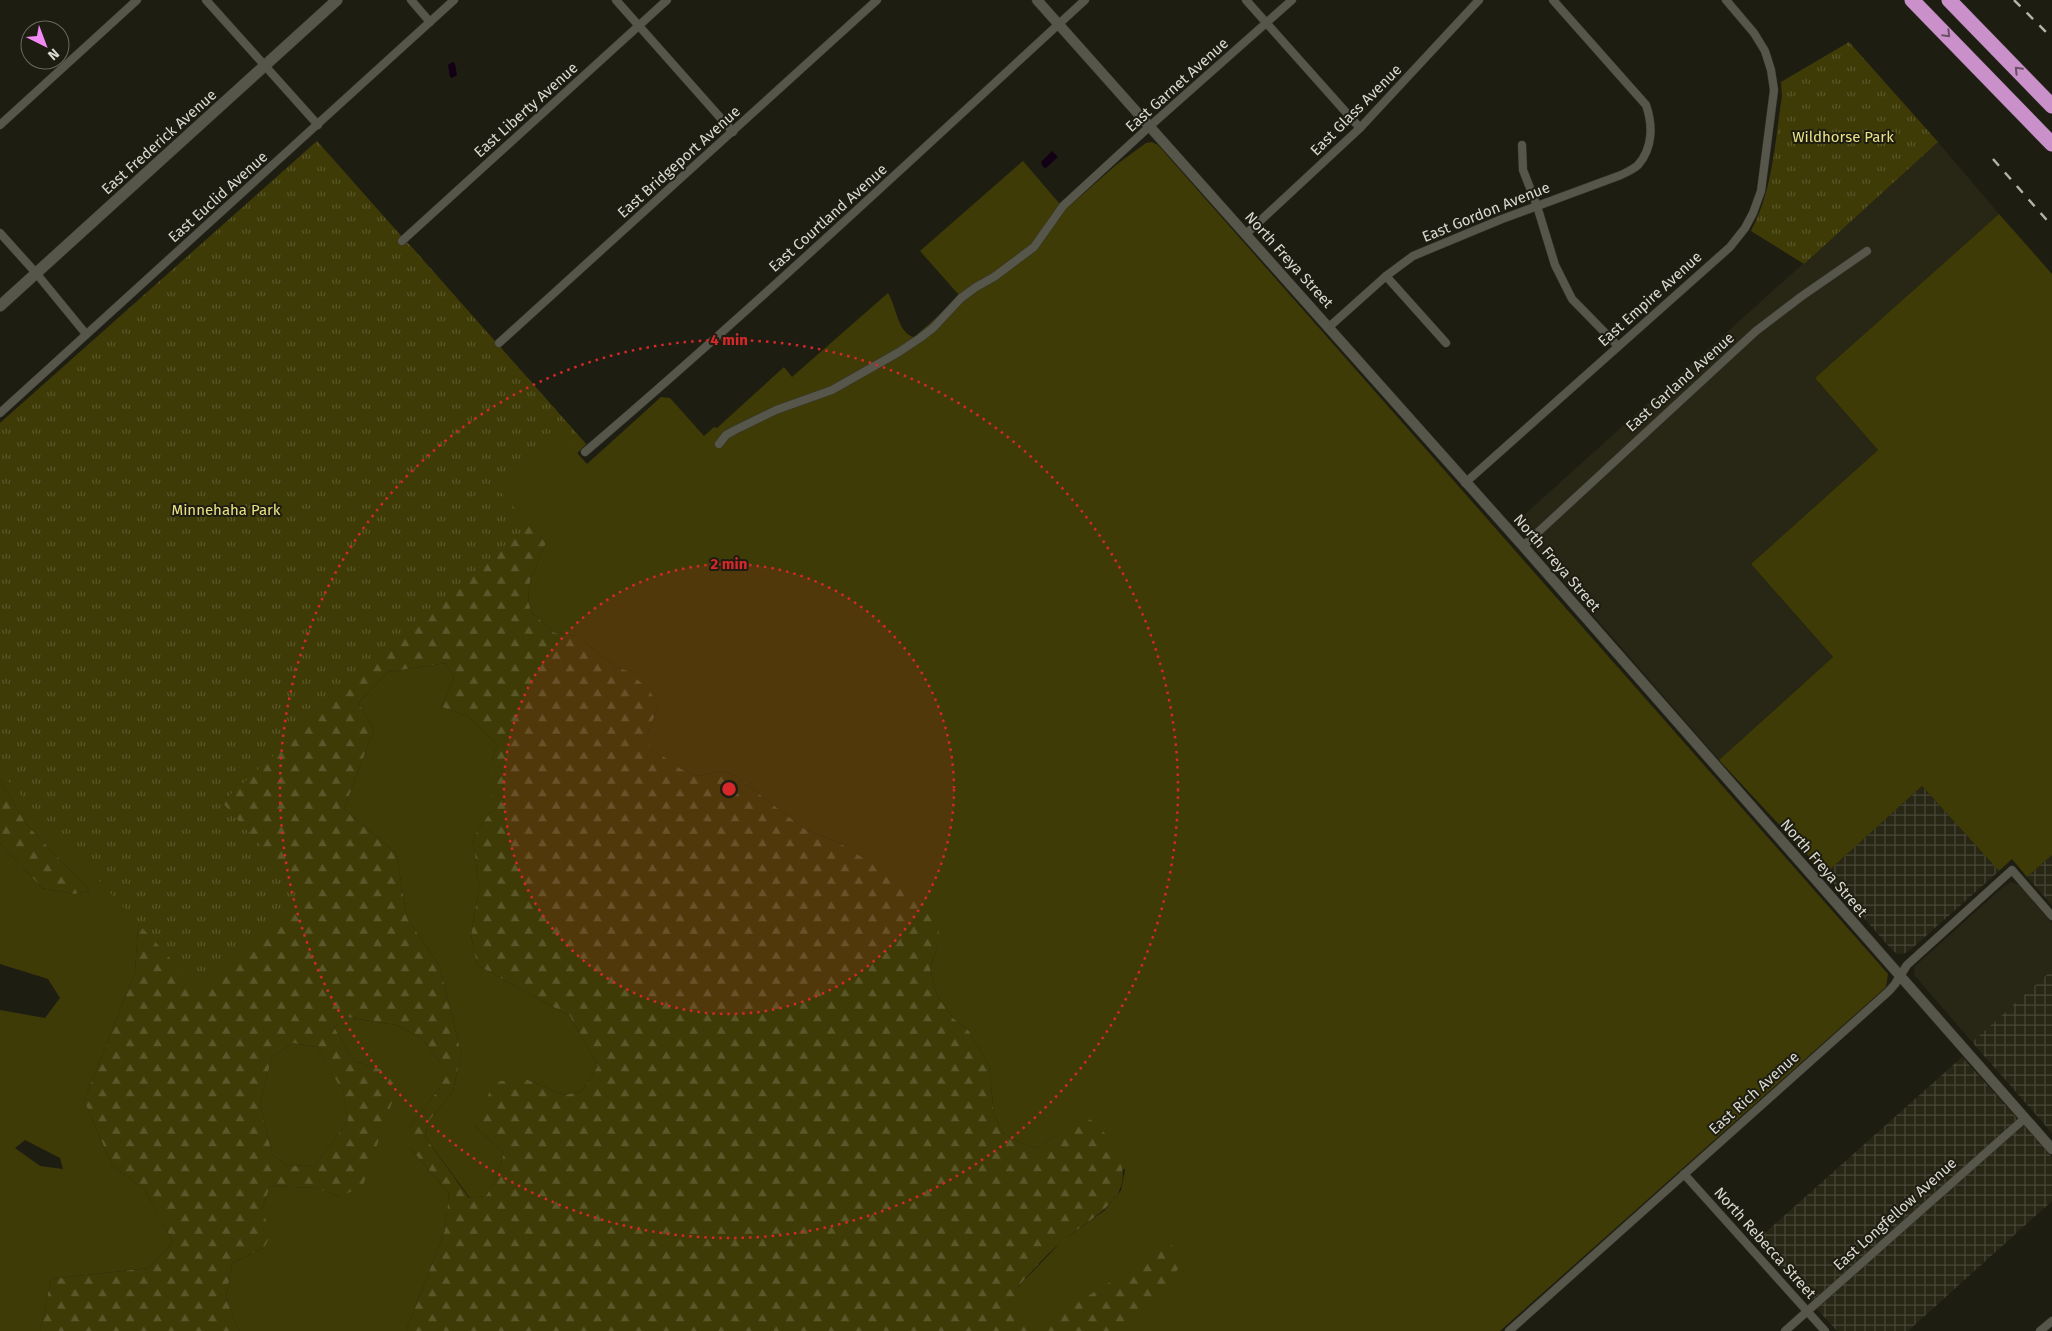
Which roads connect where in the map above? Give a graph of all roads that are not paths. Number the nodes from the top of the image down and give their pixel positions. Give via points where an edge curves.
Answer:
1 (137, 0) edge
2 (206, 0) edge
3 (337, 0) edge
4 (411, 0) edge
5 (454, 0) edge
6 (616, 0) edge
7 (667, 0) edge
8 (877, 0) edge
9 (1037, 0) edge
10 (1085, 0) edge
11 (1246, 0) edge
12 (1292, 0) edge
13 (1480, 0) edge
14 (1553, 0) edge
15 (1726, 0) edge
16 (1912, 0) edge
17 (1948, 0) edge
18 (430, 22) junction
19 (1267, 23) junction
20 (1059, 24) junction
21 (639, 26) junction
22 (264, 66) junction
23 (2052, 106) edge
24 (0, 125) edge
25 (318, 125) junction
26 (1150, 126) junction
27 (1360, 128) junction
28 (733, 132) junction
29 (2052, 144) edge
30 (1522, 145) dead end
31 (1537, 206) junction
32 (0, 233) edge
33 (1246, 234) junction
34 (402, 241) dead end
35 (1867, 251) dead end
36 (36, 273) junction
37 (1386, 276) junction
38 (0, 306) edge
39 (1329, 327) junction
40 (86, 334) junction
41 (499, 343) dead end
42 (1446, 343) dead end
43 (1618, 346) junction
44 (0, 413) edge
45 (719, 444) dead end
46 (585, 452) dead end
47 (1465, 483) junction
48 (1522, 546) junction
49 (2052, 916) edge
50 (1900, 976) junction
51 (2024, 1118) junction
52 (2052, 1150) edge
53 (1684, 1174) junction
54 (1807, 1311) junction
55 (2052, 1321) edge
56 (1509, 1331) edge
57 (1785, 1331) edge
58 (1825, 1331) edge
59 (2040, 1331) edge

1 - 24 street
2 - 22 street
3 - 22 main road, East Frederick Avenue
4 - 18 street
5 - 18 street, East Euclid Avenue
6 - 21 street
7 - 21 street, East Liberty Avenue
8 - 28 street, East Bridgeport Avenue
9 - 20 street, North Freya Street
10 - 20 street, East Courtland Avenue
11 - 19 street
12 - 19 street, East Garnet Avenue
13 - 27 street, East Glass Avenue
14 - 31 street, East Gordon Avenue via 1646,106 1651,118 1651,140 1637,166
15 - 43 street, East Empire Avenue via 1754,33 1771,70 1774,90 1761,191 1746,228 1730,247
16 -> 29 highway
23 -> 17 highway
18 - 25 street, East Euclid Avenue
19 - 26 street, East Garnet Avenue
19 - 27 street
20 - 26 street, North Freya Street
20 - 46 street, East Courtland Avenue via 829,237
21 - 28 street
21 - 34 street, East Liberty Avenue
22 - 25 street
22 - 36 main road, East Frederick Avenue
25 - 40 street, East Euclid Avenue
26 - 33 street, North Freya Street
26 - 45 street, East Garnet Avenue via 1063,206 1034,247 961,298 920,338 832,390 776,410 726,434
27 - 33 street, East Glass Avenue
28 - 41 street, East Bridgeport Avenue
30 - 31 street via 1523,170
31 - 37 street, East Gordon Avenue via 1413,256
31 - 43 street via 1555,266 1572,299
32 - 36 street
33 - 39 street, North Freya Street
35 - 48 street, East Garland Avenue via 1756,331
36 - 38 main road, East Frederick Avenue
36 - 40 street
37 - 39 street, East Gordon Avenue
37 - 42 street
39 - 47 street, North Freya Street
40 - 44 street, East Euclid Avenue
43 - 47 street, East Empire Avenue
47 - 48 street, North Freya Street
48 - 50 street, North Freya Street
49 - 50 street, East Rich Avenue via 2012,870 1910,962
50 - 51 street, North Freya Street
50 - 53 street, East Rich Avenue via 1889,991
51 - 52 street, North Freya Street
51 - 54 street, East Longfellow Avenue
53 - 54 street, North Rebecca Street
53 - 56 street, East Rich Avenue
54 - 57 street, East Longfellow Avenue
54 - 58 street, North Rebecca Street
55 - 59 street

